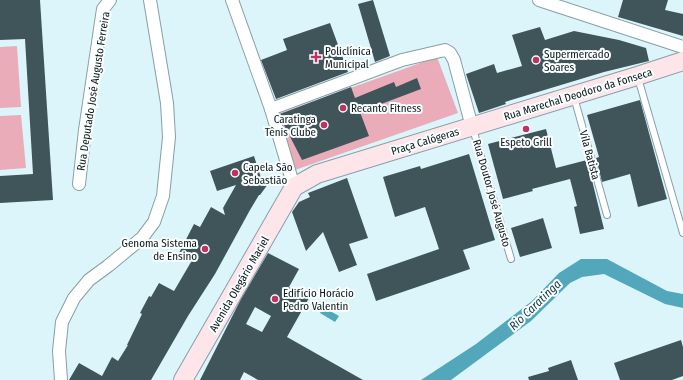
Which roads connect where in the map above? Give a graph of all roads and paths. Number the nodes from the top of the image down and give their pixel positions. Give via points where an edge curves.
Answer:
1 (110, 0) edge
2 (150, 0) edge
3 (232, 0) edge
4 (539, 0) edge
5 (683, 47) edge
6 (683, 61) edge
7 (637, 76) junction
8 (574, 95) junction
9 (271, 109) junction
10 (472, 127) junction
11 (79, 184) dead end
12 (294, 187) junction
13 (607, 215) dead end
14 (683, 233) edge
15 (511, 259) dead end
16 (60, 380) edge
17 (183, 380) edge

1 - 11 street, Rua Deputado José Augusto Ferreira via 103,9
2 - 16 street via 168,103 169,137 163,196 154,222 142,238 89,280 74,298 62,322
3 - 9 street
4 - 5 street
6 - 7 main road, Rua Marechal Deodoro da Fonseca
7 - 8 main road, Rua Marechal Deodoro da Fonseca
7 - 14 lane
8 - 10 main road, Rua Marechal Deodoro da Fonseca
8 - 13 lane, Vila Batista
9 - 10 street, Praça Calógeras via 402,60 445,50 454,60
9 - 12 street
10 - 12 main road, Praça Calógeras via 318,174
10 - 15 lane, Rua Doutor José Augusto
12 - 17 main road, Avenida Olegário Maciel

